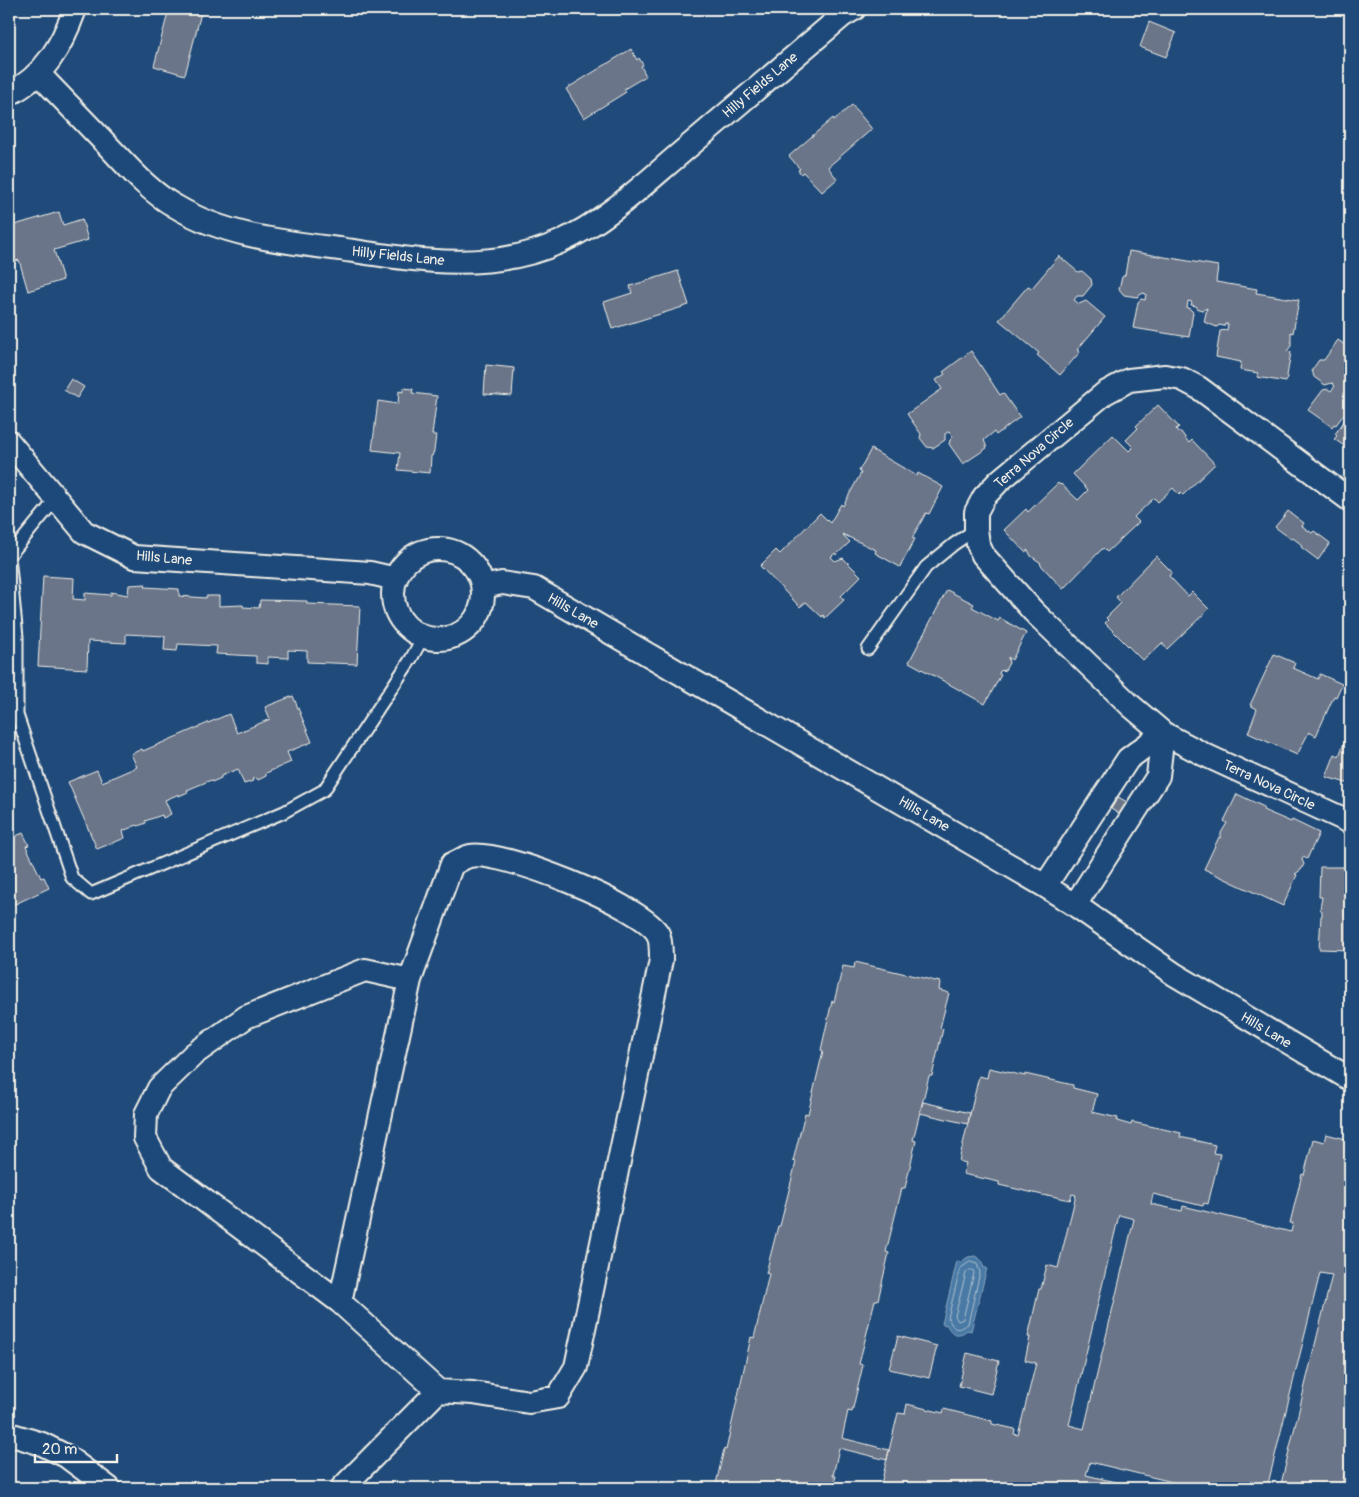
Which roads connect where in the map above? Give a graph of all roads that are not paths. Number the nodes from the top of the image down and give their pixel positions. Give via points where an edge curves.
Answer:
1 (75, 9) edge
2 (854, 9) edge
3 (38, 73) junction
4 (9, 94) edge
5 (9, 442) edge
6 (56, 499) junction
7 (1350, 500) edge
8 (976, 529) junction
9 (9, 556) edge
10 (396, 579) junction
11 (483, 587) junction
12 (423, 637) junction
13 (868, 649) dead end
14 (1162, 733) junction
15 (1350, 822) edge
16 (1045, 886) junction
17 (1075, 904) junction
18 (410, 980) junction
19 (1350, 1079) edge
20 (340, 1302) junction
21 (438, 1391) junction
22 (9, 1434) edge
23 (109, 1488) edge
24 (342, 1488) edge

1 - 3 street via 57,51
2 - 3 street, Hilly Fields Lane via 633,194 595,222 560,242 528,254 481,261 436,262 290,242 243,234 201,218 174,206 142,181
3 - 4 street
5 - 6 street, Hills Lane
6 - 9 lane
6 - 10 street, Hills Lane via 84,532 134,557 370,573
7 - 8 street, Terra Nova Circle via 1199,388 1182,379 1146,377 1129,380 1105,393 999,481 984,497 976,512
8 - 13 lane via 926,567
8 - 14 street, Terra Nova Circle via 983,555 1033,611
9 - 12 lane via 17,637 17,715 72,878 92,894 284,812 324,790
10 - 11 street via 414,556 428,550 443,549 457,553 469,562
10 - 12 street via 393,593 401,620
11 - 12 street via 483,601 472,624 449,638
11 - 16 street, Hills Lane via 502,583 534,588
14 - 15 street, Terra Nova Circle
14 - 16 street via 1128,758
14 - 17 street via 1158,776
16 - 17 street, Hills Lane
17 - 19 street, Hills Lane via 1174,974
18 - 20 street
18 - 20 street via 365,970 246,1017 194,1054 159,1088 146,1114 145,1138 161,1168
18 - 21 street via 452,864 470,856 503,858 565,878 640,916 658,934 661,960 576,1367 558,1397 529,1402
20 - 21 street
21 - 24 street
22 - 23 street via 42,1444 66,1456

